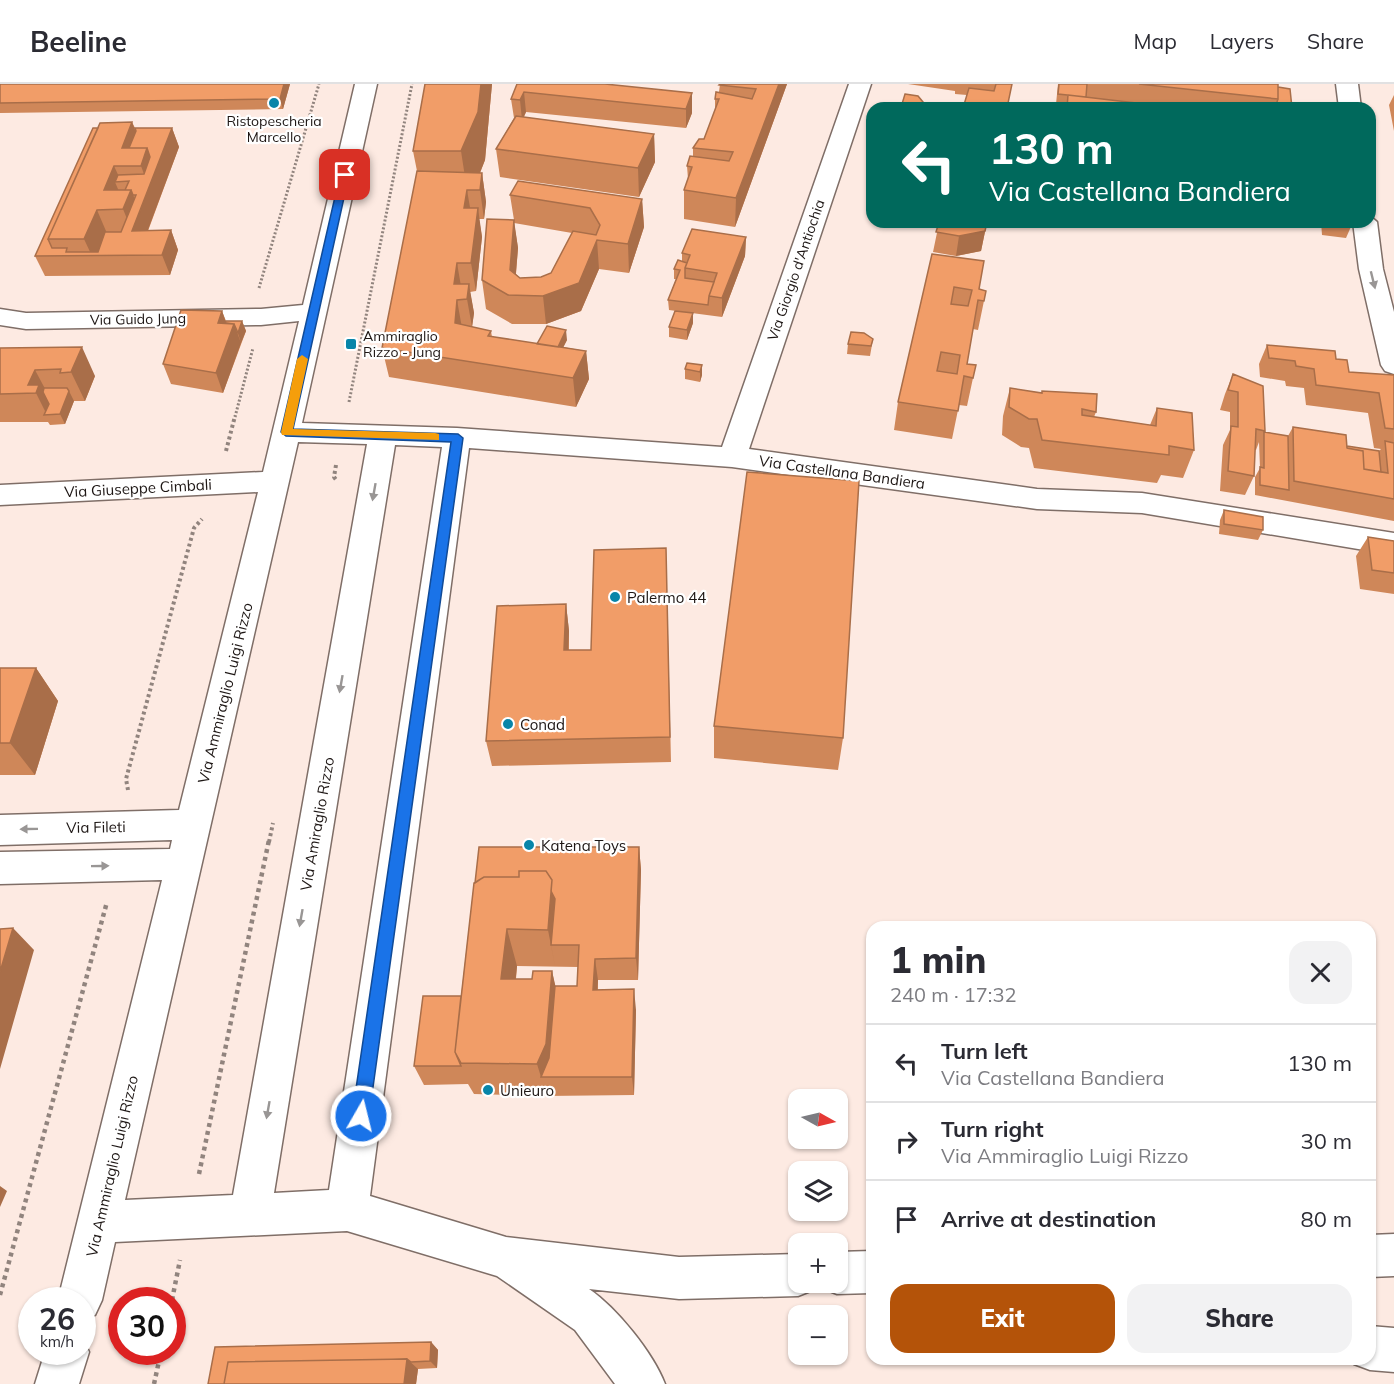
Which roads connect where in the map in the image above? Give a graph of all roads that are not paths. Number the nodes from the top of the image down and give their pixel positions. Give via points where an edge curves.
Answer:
1 (366, 84) edge
2 (860, 84) edge
3 (1347, 84) edge
4 (1349, 102) edge
5 (1366, 228) edge
6 (313, 312) junction
7 (0, 316) edge
8 (1394, 365) edge
9 (286, 432) junction
10 (383, 434) junction
11 (458, 438) junction
12 (732, 457) junction
13 (275, 481) junction
14 (0, 495) edge
15 (1394, 544) edge
16 (193, 825) junction
17 (0, 830) edge
18 (184, 864) junction
19 (0, 868) edge
20 (347, 1210) junction
21 (250, 1215) junction
22 (99, 1222) junction
23 (1394, 1255) edge
24 (1376, 1256) edge
25 (506, 1258) junction
26 (866, 1272) edge
27 (848, 1273) edge
28 (788, 1275) edge
29 (83, 1287) edge
30 (1376, 1348) edge
31 (1394, 1350) edge
32 (63, 1365) edge
33 (57, 1384) edge
34 (643, 1384) edge

1 - 6 street, Via Ammiraglio Luigi Rizzo
2 - 12 street, Via Giorgio d'Antiochia
3 - 4 street
5 -> 8 street via 1371,269
6 - 7 street, Via Guido Jung via 261,317 26,321
6 - 9 street, Via Ammiraglio Luigi Rizzo
9 - 10 street, Via Castellana Bandiera
9 - 13 street, Via Ammiraglio Luigi Rizzo
10 - 11 street, Via Castellana Bandiera
10 -> 21 street, Via Amiraglio Rizzo
11 - 12 street, Via Castellana Bandiera
11 - 20 street
12 - 15 street, Via Castellana Bandiera via 1037,499 1142,503
13 - 14 street, Via Giuseppe Cimbali
13 - 16 street, Via Ammiraglio Luigi Rizzo
16 -> 17 street, Via Fileti
16 - 18 street, Via Ammiraglio Luigi Rizzo
19 -> 18 street
18 - 22 street, Via Ammiraglio Luigi Rizzo
20 - 21 street
20 - 25 street
21 - 22 street
22 - 29 street, Via Ammiraglio Luigi Rizzo
23 - 24 street
25 - 28 street via 679,1278
25 - 34 street via 590,1315
26 - 27 street
30 - 31 street
32 - 33 street

